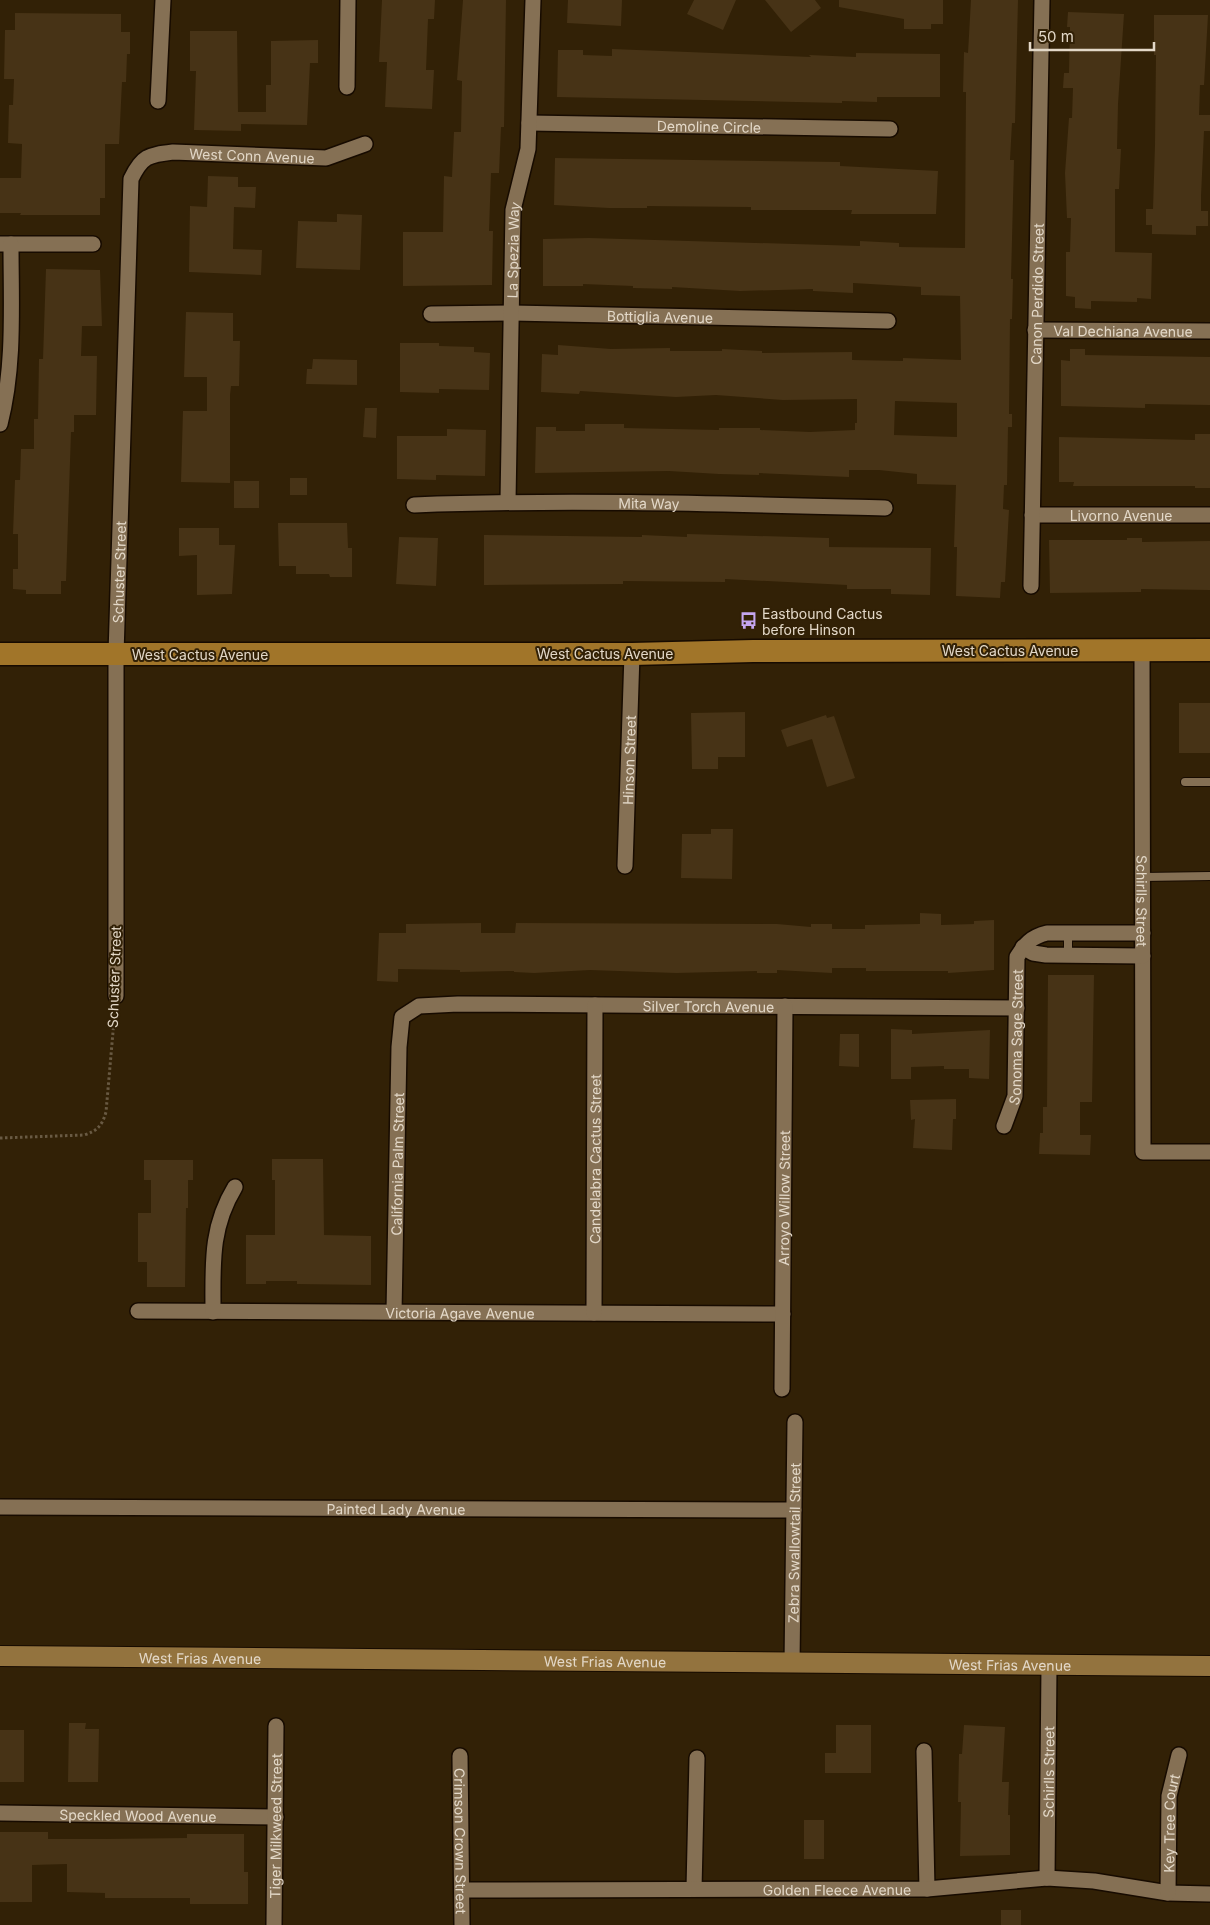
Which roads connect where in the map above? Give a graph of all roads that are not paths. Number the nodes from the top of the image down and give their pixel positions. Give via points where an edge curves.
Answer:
1 (163, 0) edge
2 (348, 0) edge
3 (533, 0) edge
4 (1042, 0) edge
5 (347, 87) dead end
6 (158, 100) dead end
7 (529, 123) junction
8 (890, 129) dead end
9 (365, 144) dead end
10 (139, 162) joint
11 (5, 244) edge
12 (93, 244) dead end
13 (512, 312) junction
14 (431, 314) dead end
15 (888, 321) dead end
16 (1035, 330) junction
17 (1210, 331) edge
18 (0, 424) edge
19 (508, 501) junction
20 (414, 505) dead end
21 (885, 508) dead end
22 (1032, 515) junction
23 (1210, 515) edge
24 (1031, 586) dead end
25 (1142, 650) junction
26 (1210, 650) edge
27 (0, 654) edge
28 (116, 654) junction
29 (632, 654) junction
30 (1185, 782) dead end
31 (1210, 782) edge
32 (625, 866) dead end
33 (1210, 876) edge
34 (1143, 877) junction
35 (1068, 933) junction
36 (1143, 933) junction
37 (1023, 947) junction
38 (1068, 955) junction
39 (1143, 956) junction
40 (116, 996) road end
41 (595, 1005) junction
42 (785, 1006) junction
43 (1017, 1008) junction
44 (402, 1017) joint
45 (1004, 1126) dead end
46 (1210, 1152) edge
47 (235, 1187) dead end
48 (138, 1311) dead end
49 (213, 1312) junction
50 (394, 1312) junction
51 (594, 1313) junction
52 (783, 1314) junction
53 (782, 1389) dead end
54 (794, 1422) dead end
55 (0, 1507) edge
56 (794, 1510) junction
57 (0, 1656) edge
58 (792, 1664) junction
59 (1049, 1666) junction
60 (1210, 1666) edge
61 (276, 1726) dead end
62 (924, 1751) dead end
63 (1179, 1755) dead end
64 (460, 1756) dead end
65 (697, 1758) dead end
66 (0, 1813) edge
67 (276, 1817) junction
68 (1046, 1878) junction
69 (694, 1889) junction
70 (927, 1889) junction
71 (462, 1890) junction
72 (1168, 1893) junction
73 (1210, 1894) edge
74 (274, 1925) edge
75 (462, 1925) edge

1 - 6 street
2 - 5 street
3 - 7 street, La Spezia Way
4 - 16 street, Canon Perdido Street
7 - 8 street, Demoline Circle
7 - 13 street, La Spezia Way via 528,149 513,210
9 - 10 street, West Conn Avenue via 326,158 173,152 153,154
10 - 28 street, Schuster Street via 131,180
11 - 12 street
11 - 18 street via 11,363
13 - 14 street, Bottiglia Avenue
13 - 15 street, Bottiglia Avenue
13 - 19 street, La Spezia Way
16 - 17 street, Val Dechiana Avenue
16 - 22 street, Canon Perdido Street
19 - 20 street, Mita Way
19 - 21 street, Mita Way
22 - 23 street, Livorno Avenue
22 - 24 street, Canon Perdido Street
25 - 26 main road, West Cactus Avenue
25 - 29 main road, West Cactus Avenue
25 - 34 street, Schirlls Street
27 - 28 main road, West Cactus Avenue
28 - 29 main road, West Cactus Avenue
28 - 40 street, Schuster Street
29 - 32 street, Hinson Street
30 - 31 lane
33 - 34 lane
34 - 36 street, Schirlls Street
35 - 36 street
35 - 37 street via 1034,936
35 - 38 lane
36 - 39 street, Schirlls Street
37 - 38 street via 1033,953
37 - 43 street, Sonoma Sage Street via 1017,957
38 - 39 street
39 - 46 street, Schirlls Street via 1143,1152
41 - 42 street, Silver Torch Avenue
41 - 44 street, Silver Torch Avenue via 419,1006
41 - 51 street, Candelabra Cactus Street
42 - 43 street, Silver Torch Avenue
42 - 52 street, Arroyo Willow Street
43 - 45 street, Sonoma Sage Street via 1015,1096
44 - 50 street, California Palm Street via 398,1046
47 - 49 street via 223,1206 212,1252
48 - 49 street, Victoria Agave Avenue
49 - 50 street, Victoria Agave Avenue
50 - 51 street, Victoria Agave Avenue
51 - 52 street, Victoria Agave Avenue
52 - 53 street, Arroyo Willow Street
54 - 56 street, Zebra Swallowtail Street
55 - 56 street, Painted Lady Avenue
56 - 58 street, Zebra Swallowtail Street
57 - 58 street, West Frias Avenue
58 - 59 street, West Frias Avenue
59 - 60 street, West Frias Avenue
59 - 68 street, Schirlls Street
61 - 67 street, Tiger Milkweed Street
62 - 70 street
63 - 72 street, Key Tree Court via 1169,1796
64 - 71 street, Crimson Crown Street
65 - 69 street
66 - 67 street, Speckled Wood Avenue
67 - 74 street, Tiger Milkweed Street
68 - 70 street, Golden Fleece Avenue
68 - 72 street, Golden Fleece Avenue via 1094,1881
69 - 70 street, Golden Fleece Avenue
69 - 71 street, Golden Fleece Avenue
71 - 75 street, Crimson Crown Street
72 - 73 street, Golden Fleece Avenue

